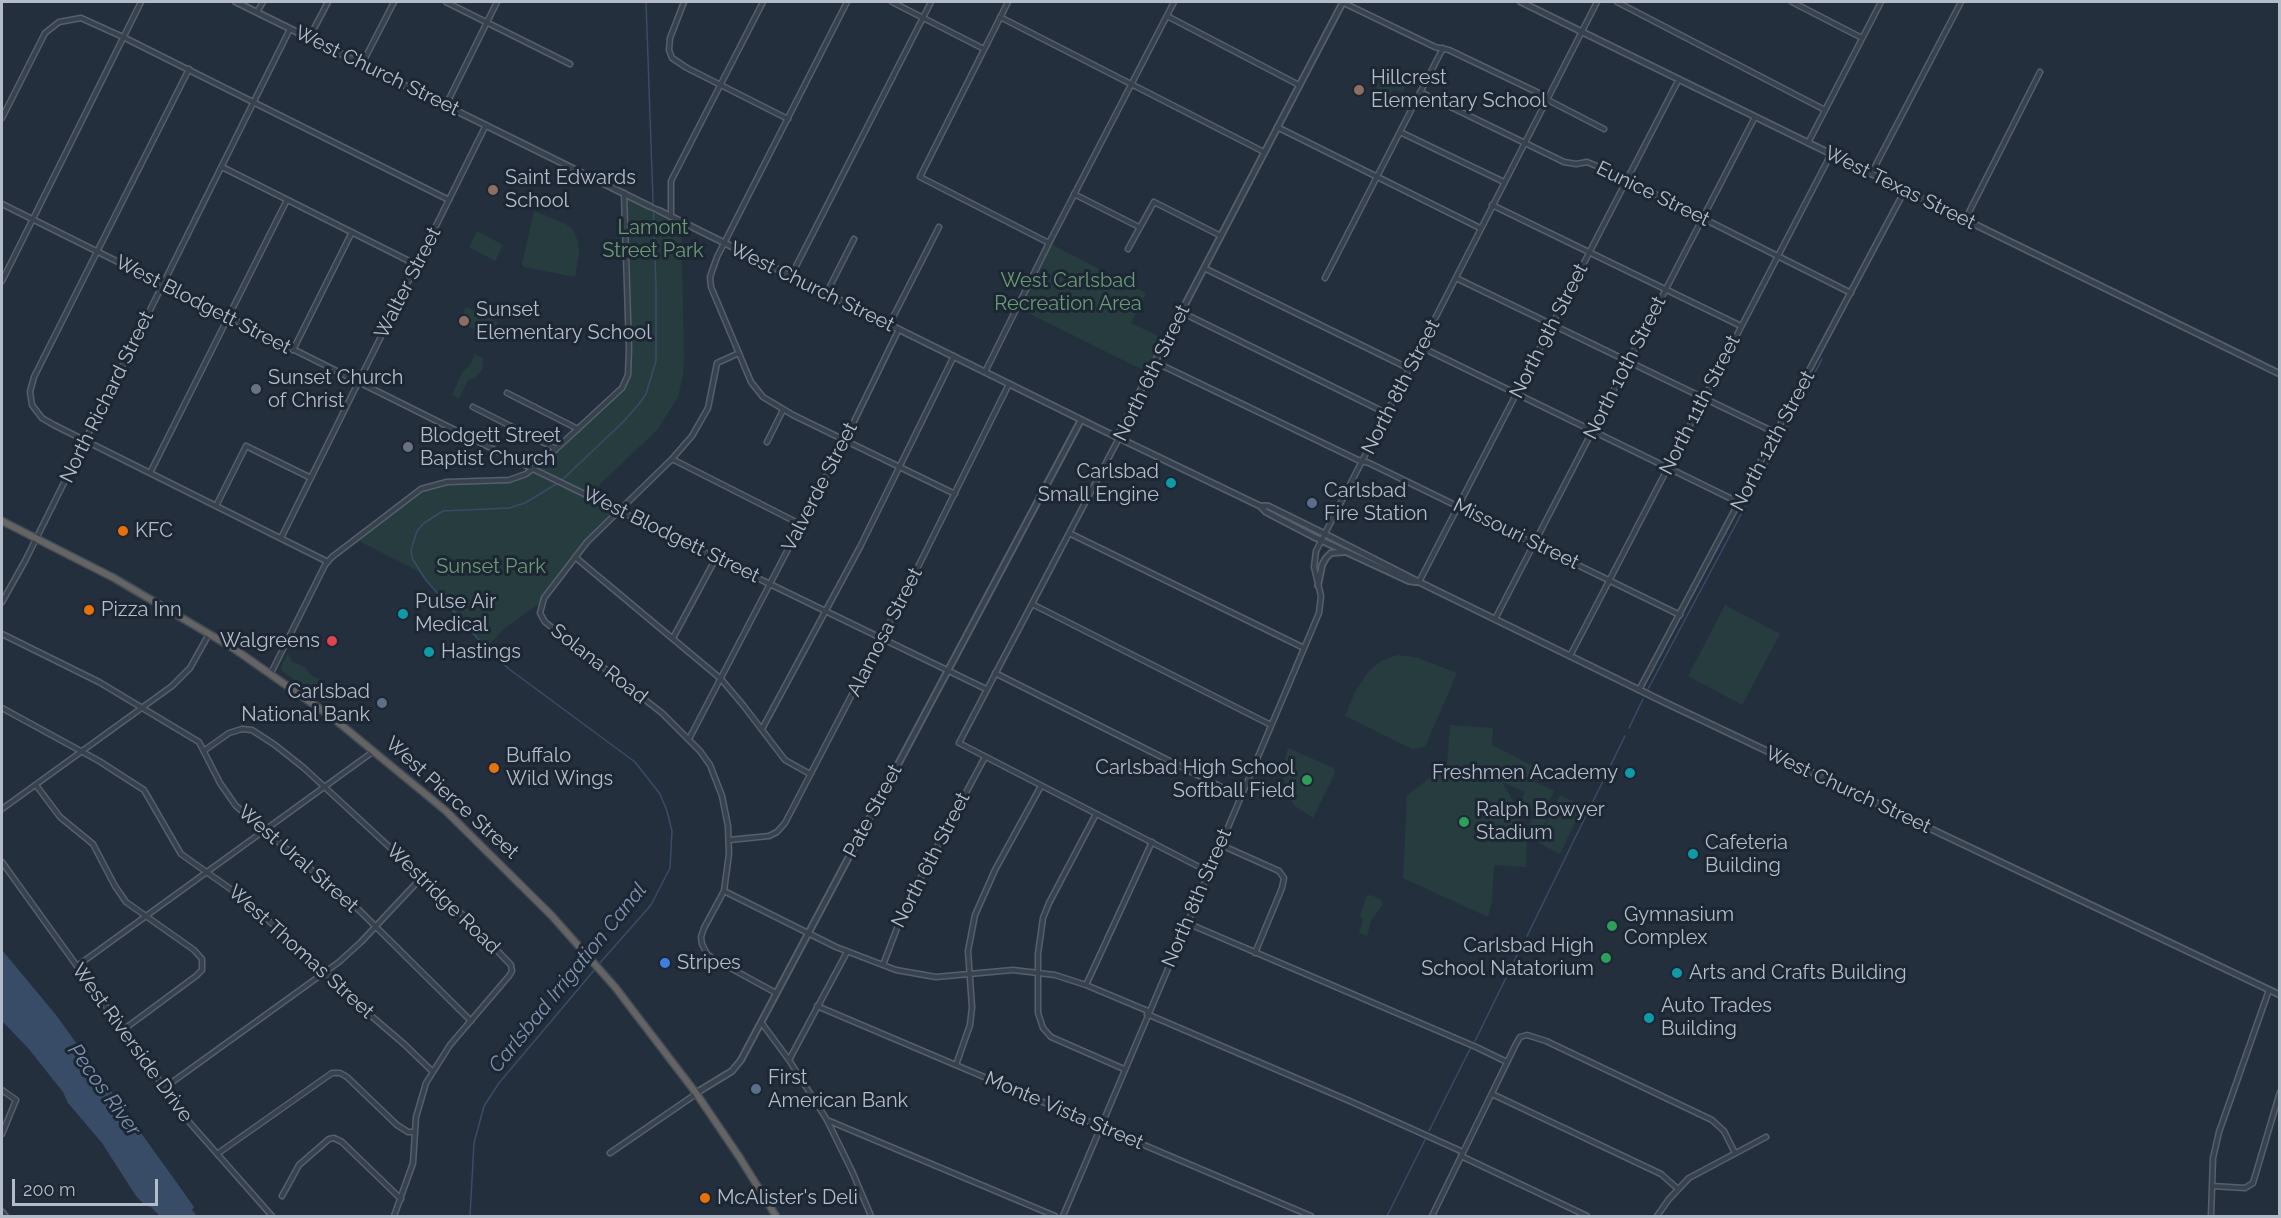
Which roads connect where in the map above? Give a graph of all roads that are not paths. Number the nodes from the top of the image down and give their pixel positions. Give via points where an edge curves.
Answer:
1 (141, 2) edge
2 (236, 2) edge
3 (263, 2) edge
4 (328, 2) edge
5 (394, 2) edge
6 (446, 2) edge
7 (497, 2) edge
8 (684, 2) edge
9 (763, 2) edge
10 (847, 2) edge
11 (892, 2) edge
12 (931, 2) edge
13 (1008, 2) edge
14 (1174, 2) edge
15 (1343, 2) edge
16 (1521, 2) edge
17 (1597, 2) edge
18 (1617, 2) edge
19 (1792, 2) edge
20 (1881, 2) edge
21 (1961, 2) edge
22 (257, 12) junction
23 (1167, 16) junction
24 (1000, 17) junction
25 (923, 18) junction
26 (487, 21) junction
27 (290, 29) junction
28 (1582, 31) junction
29 (123, 37) junction
30 (309, 38) junction
31 (1862, 38) junction
32 (1443, 48) junction
33 (984, 49) junction
34 (362, 64) junction
35 (570, 64) dead end
36 (189, 69) junction
37 (2040, 72) dead end
38 (1679, 80) junction
39 (1131, 84) junction
40 (720, 85) junction
41 (1299, 85) junction
42 (1420, 92) junction
43 (1547, 98) junction
44 (254, 102) junction
45 (446, 105) junction
46 (1826, 110) junction
47 (1755, 117) junction
48 (2, 118) edge
49 (788, 119) junction
50 (487, 124) junction
51 (1277, 127) junction
52 (1604, 129) dead end
53 (1400, 132) junction
54 (1524, 142) junction
55 (1808, 143) junction
56 (1264, 152) junction
57 (1831, 154) junction
58 (222, 167) junction
59 (1871, 174) junction
60 (1376, 177) junction
61 (1626, 180) junction
62 (1504, 182) junction
63 (1905, 190) junction
64 (624, 193) junction
65 (1074, 194) junction
66 (287, 200) junction
67 (449, 200) junction
68 (2, 204) edge
69 (1492, 205) junction
70 (649, 206) joint
71 (660, 211) joint
72 (671, 217) junction
73 (1703, 218) junction
74 (32, 220) junction
75 (1965, 220) junction
76 (939, 227) dead end
77 (1139, 227) junction
78 (1480, 228) junction
79 (352, 232) junction
80 (1221, 236) junction
81 (854, 239) dead end
82 (724, 243) junction
83 (1048, 243) junction
84 (1128, 249) dead end
85 (97, 252) junction
86 (1590, 252) junction
87 (1778, 255) junction
88 (417, 265) junction
89 (1204, 268) junction
90 (791, 276) junction
91 (1325, 278) dead end
92 (1456, 278) junction
93 (2, 281) edge
94 (163, 285) junction
95 (1666, 289) junction
96 (1851, 293) junction
97 (826, 294) junction
98 (1181, 312) junction
99 (228, 318) junction
100 (889, 325) junction
101 (1552, 325) junction
102 (1741, 326) junction
103 (898, 329) junction
104 (1421, 347) junction
105 (293, 350) junction
106 (739, 353) junction
107 (954, 356) junction
108 (1629, 361) junction
109 (1155, 362) junction
110 (1410, 369) junction
111 (985, 372) junction
112 (2280, 374) edge
113 (358, 382) junction
114 (1009, 384) junction
115 (507, 393) dead end
116 (1517, 394) junction
117 (1704, 398) junction
118 (473, 407) dead end
119 (783, 410) junction
120 (1388, 414) junction
121 (1081, 420) junction
122 (578, 429) junction
123 (1593, 431) junction
124 (1776, 434) junction
125 (1119, 438) junction
126 (845, 440) junction
127 (85, 441) junction
128 (767, 442) dead end
129 (556, 450) junction
130 (672, 459) junction
131 (1363, 461) junction
132 (901, 467) junction
133 (1668, 468) junction
134 (533, 469) junction
135 (150, 473) junction
136 (311, 478) junction
137 (955, 494) junction
138 (1740, 503) junction
139 (216, 506) junction
140 (1260, 506) junction
141 (1458, 506) junction
142 (619, 511) junction
143 (2, 521) edge
144 (800, 524) junction
145 (1069, 533) junction
146 (1325, 534) junction
147 (281, 538) junction
148 (36, 539) junction
149 (1322, 540) junction
150 (1534, 543) junction
151 (1347, 552) junction
152 (575, 557) junction
153 (716, 558) junction
154 (327, 562) junction
155 (1609, 579) junction
156 (1419, 582) junction
157 (771, 584) junction
158 (1318, 585) junction
159 (2, 602) edge
160 (1032, 604) junction
161 (827, 611) junction
162 (1680, 615) junction
163 (1495, 619) junction
164 (210, 633) junction
165 (2, 634) edge
166 (673, 638) junction
167 (882, 638) junction
168 (1304, 648) junction
169 (1570, 656) junction
170 (948, 671) junction
171 (271, 673) junction
172 (995, 673) junction
173 (721, 679) junction
174 (986, 689) junction
175 (1640, 690) junction
176 (2, 708) edge
177 (143, 708) junction
178 (1272, 725) junction
179 (762, 729) junction
180 (689, 740) junction
181 (205, 750) junction
182 (375, 751) junction
183 (82, 752) junction
184 (985, 757) junction
185 (810, 774) junction
186 (36, 785) junction
187 (1041, 786) junction
188 (325, 788) junction
189 (1241, 797) junction
190 (2, 809) edge
191 (1096, 814) junction
192 (266, 830) junction
193 (729, 840) junction
194 (1152, 842) junction
195 (1221, 845) junction
196 (2, 862) edge
197 (206, 872) junction
198 (1209, 872) junction
199 (422, 877) junction
200 (724, 891) junction
201 (146, 916) junction
202 (1187, 923) junction
203 (375, 927) junction
204 (808, 934) junction
205 (847, 952) junction
206 (1255, 953) junction
207 (883, 965) junction
208 (77, 966) junction
209 (1038, 972) junction
210 (326, 973) junction
211 (969, 975) junction
212 (1086, 985) junction
213 (2269, 990) junction
214 (776, 993) junction
215 (2280, 995) edge
216 (817, 1006) junction
217 (1148, 1013) junction
218 (471, 1021) junction
219 (761, 1022) junction
220 (123, 1030) junction
221 (789, 1060) junction
222 (1508, 1062) junction
223 (956, 1065) junction
224 (1124, 1069) junction
225 (432, 1071) junction
226 (164, 1088) junction
227 (2, 1090) edge
228 (2280, 1092) edge
229 (696, 1093) junction
230 (1492, 1094) junction
231 (827, 1120) junction
232 (1100, 1127) junction
233 (414, 1132) junction
234 (2, 1134) edge
235 (1766, 1137) dead end
236 (610, 1153) dead end
237 (1735, 1153) junction
238 (216, 1154) junction
239 (1462, 1154) junction
240 (2211, 1186) junction
241 (1678, 1189) junction
242 (282, 1196) dead end
243 (401, 1199) junction
244 (2, 1212) edge
245 (5, 1216) edge
246 (272, 1216) edge
247 (394, 1216) edge
248 (776, 1216) edge
249 (871, 1216) edge
250 (1055, 1216) edge
251 (1063, 1216) edge
252 (1311, 1216) edge
253 (1432, 1216) edge
254 (1587, 1216) edge
255 (1658, 1216) edge
256 (2211, 1216) edge

1 - 29 street
2 - 22 street, West Church Street
3 - 22 street
4 - 30 street
5 - 34 street
6 - 26 street
7 - 26 street
8 - 40 street via 670,38 670,55
9 - 40 street
10 - 49 street
11 - 25 street
12 - 25 street
13 - 24 street
14 - 23 street
15 - 32 street
15 - 41 street, North 6th Street
16 - 28 street, West Texas Street
17 - 28 street, North 8th Street
18 - 46 street
19 - 31 street
20 - 31 street
21 - 59 street
22 - 27 street, West Church Street
23 - 39 street
23 - 41 street
24 - 33 street
24 - 39 street
25 - 33 street
25 - 90 street
26 - 35 street
26 - 45 street
27 - 30 street, West Church Street
27 - 44 street, North Richard Street
28 - 38 street, West Texas Street
28 - 43 street, North 8th Street
29 - 36 street
29 - 48 street via 81,18 53,25 43,36
29 - 74 street
30 - 34 street, West Church Street
31 - 46 street
32 - 42 street
32 - 43 street
33 - 83 street via 920,177
34 - 45 street, West Church Street
36 - 44 street
36 - 85 street
37 - 75 street
38 - 47 street, West Texas Street
38 - 61 street, North 9th Street
39 - 56 street
39 - 65 street
40 - 49 street
40 - 72 street via 672,181
41 - 51 street, North 6th Street
42 - 53 street
42 - 54 street, Eunice Street
43 - 52 street
43 - 54 street, North 8th Street
44 - 58 street, North Richard Street
44 - 67 street
45 - 50 street, West Church Street
46 - 55 street
47 - 55 street, West Texas Street
47 - 73 street, North 10th Street
49 - 82 street
50 - 64 street, West Church Street
50 - 67 street, Walter Street
51 - 56 street, North 6th Street
51 - 60 street
53 - 60 street
53 - 62 street
54 - 61 street, Eunice Street via 1568,164 1587,162
54 - 62 street, North 8th Street
55 - 57 street, West Texas Street
56 - 80 street, North 6th Street
57 - 59 street, West Texas Street
57 - 87 street, North 11th Street
58 - 66 street
58 - 94 street, North Richard Street
59 - 63 street, West Texas Street
60 - 78 street
60 - 91 street
61 - 73 street, Eunice Street
61 - 86 street, North 9th Street
62 - 69 street, North 8th Street
63 - 75 street, West Texas Street
63 - 96 street, North 12th Street
64 - 70 street, West Church Street
64 - 122 street via 628,375 622,388
65 - 77 street
65 - 83 street
66 - 79 street
66 - 99 street
67 - 88 street, Walter Street
68 - 74 street, West Blodgett Street
69 - 78 street, North 8th Street
69 - 86 street
70 - 71 street, West Church Street
71 - 72 street, West Church Street
72 - 82 street, West Church Street
73 - 87 street, Eunice Street
73 - 95 street, North 10th Street
74 - 85 street, West Blodgett Street
74 - 93 street
75 - 112 street, West Texas Street
76 - 100 street
77 - 80 street via 1155,202
77 - 84 street
78 - 92 street, North 8th Street
79 - 88 street
79 - 105 street
80 - 89 street, North 6th Street
81 - 97 street
82 - 90 street, West Church Street
82 - 106 street via 710,284
83 - 111 street
85 - 94 street, West Blodgett Street
85 - 127 street via 30,392 33,408 42,418
86 - 95 street
86 - 101 street, North 9th Street
87 - 96 street, Eunice Street
87 - 102 street, North 11th Street
88 - 113 street, Walter Street
89 - 98 street, North 6th Street
89 - 110 street
90 - 97 street, West Church Street
92 - 101 street
92 - 104 street, North 8th Street
94 - 99 street, West Blodgett Street
94 - 127 street, North Richard Street
95 - 102 street
95 - 108 street, North 10th Street
96 - 124 street, North 12th Street
97 - 100 street, West Church Street
98 - 109 street, North 6th Street
98 - 120 street
99 - 105 street, West Blodgett Street
99 - 135 street
100 - 103 street, West Church Street
101 - 108 street
101 - 116 street, North 9th Street
102 - 117 street, North 11th Street
103 - 107 street, West Church Street
103 - 126 street, Valverde Street
104 - 110 street, North 8th Street
104 - 116 street
105 - 113 street, West Blodgett Street
106 - 119 street via 758,392
106 - 130 street, Solana Road via 717,363 713,391 703,418
107 - 111 street, West Church Street
107 - 132 street
108 - 117 street
108 - 123 street, North 10th Street
109 - 125 street, North 6th Street
109 - 131 street, Missouri Street
110 - 120 street, North 8th Street
111 - 114 street, West Church Street
113 - 134 street, West Blodgett Street
113 - 136 street, Walter Street
114 - 121 street, West Church Street
114 - 137 street, Alamosa Street
115 - 122 street
116 - 123 street
116 - 141 street, North 9th Street
117 - 124 street
117 - 133 street, North 11th Street
118 - 129 street
119 - 126 street
119 - 128 street
120 - 131 street, North 8th Street
121 - 125 street, West Church Street
121 - 170 street, Pate Street
122 - 129 street
123 - 133 street
123 - 150 street, North 10th Street
124 - 138 street, North 12th Street
125 - 140 street, West Church Street
125 - 145 street, North 6th Street
126 - 132 street
126 - 144 street, Valverde Street
127 - 135 street
127 - 148 street, North Richard Street
129 - 134 street
130 - 142 street, Solana Road
130 - 144 street
131 - 141 street, Missouri Street
131 - 146 street, North 8th Street
132 - 137 street
132 - 161 street
133 - 138 street
133 - 155 street, North 11th Street
134 - 142 street, West Blodgett Street
134 - 154 street via 509,480 447,482 421,489
135 - 139 street
136 - 139 street via 246,446
136 - 147 street, Walter Street
137 - 167 street, Alamosa Street
138 - 162 street, North 12th Street
139 - 147 street
140 - 146 street, West Church Street via 1268,506
140 - 149 street, West Church Street
141 - 150 street, Missouri Street
141 - 156 street, North 9th Street
142 - 152 street, Solana Road
142 - 153 street, West Blodgett Street
143 - 148 highway, West Pierce Street
144 - 157 street, Valverde Street
145 - 160 street, North 6th Street
145 - 168 street
146 - 149 street, North 8th Street
146 - 156 street, West Church Street
147 - 154 street
148 - 159 street, North Richard Street
148 - 164 highway, West Pierce Street
149 - 151 street, West Church Street
149 - 158 street, North 8th Street via 1314,560
150 - 155 street, Missouri Street
150 - 163 street, North 10th Street
151 - 156 street, West Church Street
151 - 158 street via 1331,553 1326,558
152 - 166 street
152 - 180 street, Solana Road via 542,602 541,618 645,698
153 - 157 street, West Blodgett Street
153 - 166 street
154 - 171 street
155 - 162 street, Missouri Street
155 - 169 street, North 11th Street
156 - 163 street, West Church Street
157 - 161 street, West Blodgett Street
157 - 173 street, Valverde Street
158 - 168 street, North 8th Street via 1319,613
160 - 172 street, North 6th Street
160 - 178 street
161 - 167 street, West Blodgett Street
161 - 179 street
162 - 175 street, North 12th Street
163 - 169 street, West Church Street
164 - 171 highway, West Pierce Street
164 - 177 street via 181,678
165 - 177 street, West Ural Street
166 - 173 street
167 - 170 street, West Blodgett Street
167 - 185 street, Alamosa Street
168 - 178 street, North 8th Street
169 - 175 street, West Church Street
170 - 174 street, West Blodgett Street
170 - 204 street, Pate Street
171 - 182 highway, West Pierce Street
172 - 174 street, North 6th Street
172 - 189 street
173 - 179 street
173 - 180 street, Valverde Street
174 - 184 street, North 6th Street via 959,743
175 - 213 street, West Church Street
176 - 183 street, West Thomas Street
177 - 181 street, West Ural Street via 188,734
177 - 183 street
178 - 189 street, North 8th Street
179 - 185 street via 785,760
180 - 193 street, Solana Road via 716,778
181 - 188 street, Westridge Road via 229,733 249,729 293,759
181 - 192 street, West Ural Street via 231,801
182 - 188 street
182 - 229 highway, West Pierce Street via 471,834 552,916 603,973
183 - 186 street
183 - 197 street, West Thomas Street via 144,790 178,850
184 - 187 street
184 - 207 street, North 6th Street via 905,907
185 - 193 street, Alamosa Street via 777,832 759,839
186 - 190 street
186 - 201 street via 60,817 93,844 121,895
187 - 191 street
187 - 211 street via 979,905 969,942
188 - 192 street
188 - 199 street, Westridge Road
189 - 195 street, North 8th Street
191 - 194 street
191 - 209 street via 1046,910 1039,939
192 - 197 street
192 - 203 street, West Ural Street
193 - 200 street, Solana Road
194 - 198 street
194 - 212 street
195 - 198 street, North 8th Street
195 - 206 street via 1279,871 1284,878
196 - 208 street, West Riverside Drive
197 - 201 street
197 - 210 street, West Thomas Street via 245,900
198 - 202 street, North 8th Street
199 - 203 street
199 - 218 street, Westridge Road via 512,968
200 - 204 street
200 - 214 street, Solana Road via 704,928 704,949 714,959
201 - 208 street
201 - 220 street via 198,953 202,967 196,976
202 - 206 street
202 - 217 street, North 8th Street
203 - 210 street
203 - 218 street, West Ural Street
204 - 205 street
204 - 214 street, Pate Street
205 - 207 street
205 - 216 street
206 - 222 street
207 - 211 street via 927,977
208 - 220 street, West Riverside Drive
209 - 211 street via 1013,969
209 - 212 street
209 - 224 street via 1038,1013 1047,1034
210 - 225 street, West Thomas Street
210 - 226 street
211 - 223 street via 970,1025
212 - 217 street
213 - 215 street, West Church Street
213 - 240 street via 2219,1132
214 - 219 street, Pate Street
216 - 221 street
216 - 223 street, Monte Vista Street
217 - 224 street, North 8th Street
217 - 239 street
218 - 225 street, Westridge Road
219 - 221 street
219 - 229 street, Pate Street via 737,1066
220 - 226 street, West Riverside Drive
221 - 231 street
222 - 230 street
222 - 237 street via 1523,1036 1546,1041 1706,1118 1724,1131
223 - 232 street, Monte Vista Street
224 - 232 street, North 8th Street
225 - 233 street, Westridge Road
226 - 238 street, West Riverside Drive
227 - 234 street via 16,1100
228 - 240 street via 2251,1185
229 - 236 street, Pate Street
229 - 248 highway, West Pierce Street
230 - 239 street
230 - 241 street via 1661,1174
231 - 249 street
231 - 250 street
232 - 251 street, North 8th Street
232 - 252 street, Monte Vista Street
233 - 238 street via 397,1125 347,1077 332,1073
233 - 243 street, Westridge Road via 413,1163
235 - 237 street
237 - 241 street via 1695,1174
238 - 246 street, West Riverside Drive
239 - 253 street
239 - 254 street
240 - 256 street
241 - 255 street
242 - 243 street via 299,1165 334,1138
243 - 247 street, Westridge Road
244 - 245 street

